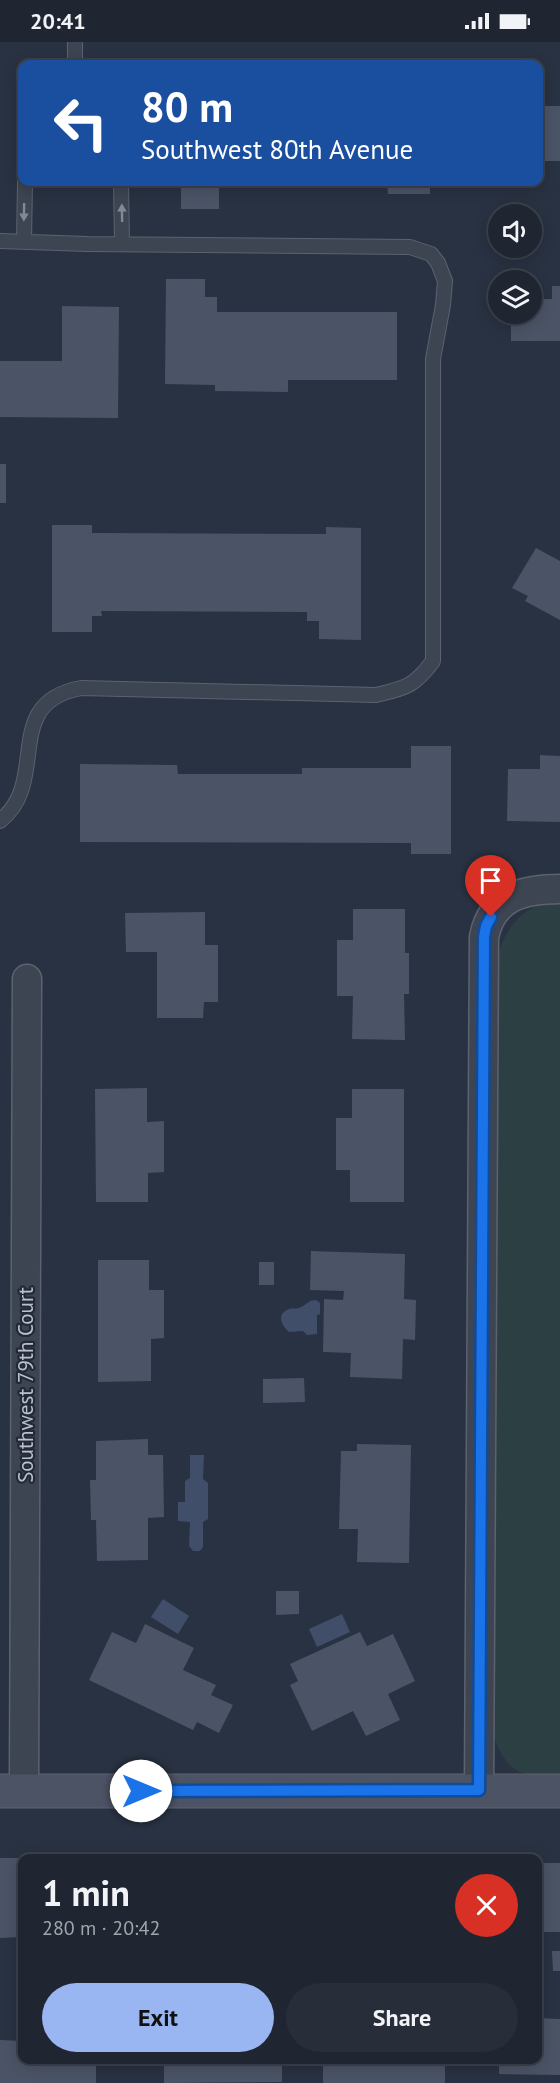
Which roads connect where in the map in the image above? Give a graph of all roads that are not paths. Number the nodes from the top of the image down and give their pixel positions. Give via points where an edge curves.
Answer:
1 (75, 42) edge
2 (75, 60) edge
3 (25, 186) edge
4 (122, 186) edge
5 (0, 241) edge
6 (24, 242) junction
7 (122, 244) junction
8 (0, 821) edge
9 (560, 889) edge
10 (27, 979) dead end
11 (479, 1790) junction
12 (12, 1791) edge
13 (560, 1791) edge

1 - 2 lane
3 -> 6 lane
7 -> 4 lane
5 - 6 lane
6 - 7 lane
7 - 8 lane via 410,247 431,254 438,263 445,281 433,359 433,661 421,678 376,695 81,688 60,691 30,713 23,728 19,794 8,815
9 - 11 street via 534,889 511,897 491,917 484,937
10 - 12 street, Southwest 79th Court
11 - 12 street
11 - 13 street

